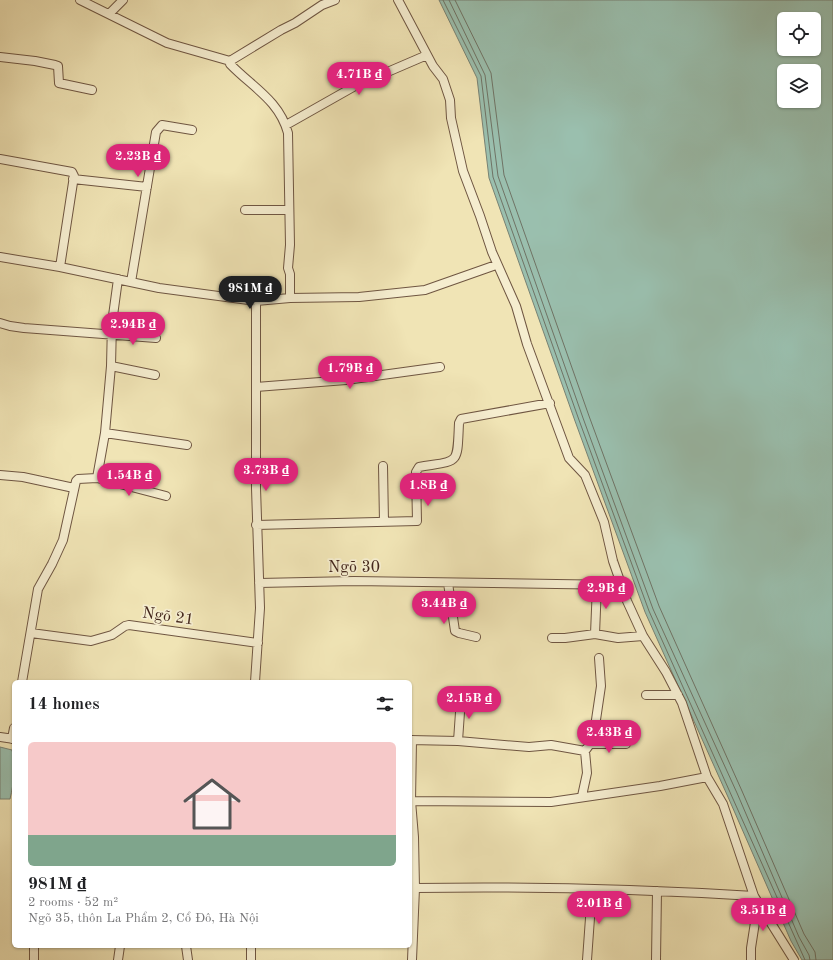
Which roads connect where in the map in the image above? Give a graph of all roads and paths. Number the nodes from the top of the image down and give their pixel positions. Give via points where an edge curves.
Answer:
1 (80, 0) edge
2 (122, 0) edge
3 (335, 0) edge
4 (398, 0) edge
5 (109, 14) junction
6 (427, 55) junction
7 (0, 57) edge
8 (230, 62) junction
9 (92, 90) dead end
10 (286, 125) junction
11 (192, 130) dead end
12 (0, 159) edge
13 (73, 179) junction
14 (147, 187) junction
15 (245, 210) dead end
16 (289, 210) junction
17 (0, 257) edge
18 (496, 265) junction
19 (60, 267) junction
20 (118, 280) junction
21 (132, 282) junction
22 (290, 298) junction
23 (256, 301) junction
24 (0, 323) edge
25 (112, 334) junction
26 (156, 338) dead end
27 (111, 366) junction
28 (440, 367) dead end
29 (155, 375) dead end
30 (256, 387) junction
31 (550, 403) junction
32 (105, 433) junction
33 (188, 445) dead end
34 (383, 466) dead end
35 (0, 475) edge
36 (97, 478) junction
37 (74, 488) junction
38 (166, 496) dead end
39 (384, 522) junction
40 (256, 525) junction
41 (259, 583) junction
42 (448, 583) junction
43 (596, 585) junction
44 (621, 585) junction
45 (31, 633) junction
46 (595, 634) junction
47 (476, 636) dead end
48 (643, 636) junction
49 (552, 638) dead end
50 (258, 643) junction
51 (599, 658) dead end
52 (22, 680) edge
53 (255, 680) edge
54 (646, 695) dead end
55 (678, 695) junction
56 (461, 698) dead end
57 (0, 737) edge
58 (12, 739) edge
59 (412, 740) edge
60 (458, 741) junction
61 (591, 744) junction
62 (626, 744) dead end
63 (585, 751) junction
64 (707, 777) junction
65 (582, 796) junction
66 (412, 801) edge
67 (412, 813) edge
68 (415, 888) junction
69 (592, 890) junction
70 (657, 891) junction
71 (756, 899) junction
72 (34, 948) edge
73 (120, 948) edge
74 (186, 948) edge
75 (251, 948) edge
76 (34, 960) edge
77 (118, 960) edge
78 (188, 960) edge
79 (251, 960) edge
80 (412, 960) edge
81 (587, 960) edge
82 (656, 960) edge
83 (751, 960) edge
84 (794, 960) edge

1 - 5 street
2 - 5 street
3 - 8 street via 322,5
4 - 6 street
5 - 8 street via 167,43
6 - 10 street via 356,86
6 - 18 street via 443,79 450,100 451,118 463,171
7 - 9 street via 58,66 59,83
8 - 10 street via 271,100
10 - 16 street via 289,146
11 - 14 street via 162,125 159,127
12 - 13 street via 70,171
13 - 14 street
13 - 19 street
14 - 21 street
15 - 16 street
16 - 22 street
17 - 19 street
18 - 22 street via 425,290 359,297
18 - 31 street via 516,306 527,344
19 - 20 street
20 - 21 street
20 - 25 street
21 - 23 street
22 - 23 street
23 - 30 street
24 - 25 street via 24,328
25 - 26 street
25 - 27 street
27 - 29 street
27 - 32 street
28 - 30 street via 346,380
30 - 40 street
31 - 39 street via 461,420 457,454 453,460 419,467 416,472 418,520
31 - 44 street via 569,458 585,475 604,522
32 - 33 street
32 - 36 street
34 - 39 street
35 - 37 street via 23,477
36 - 37 street via 78,479
36 - 38 street
37 - 45 street via 63,540 38,589
39 - 40 street
40 - 41 street
41 - 42 street, Ngõ 30
41 - 50 street
42 - 43 street, Ngõ 30
42 - 47 street via 455,631
43 - 44 street, Ngõ 30
43 - 46 street
44 - 48 street
45 - 50 street, Ngõ 21 via 91,641 112,635 129,625
45 - 52 street
46 - 48 street via 618,638
46 - 49 street
48 - 55 street
50 - 53 street
51 - 61 street via 600,686
54 - 55 street
55 - 64 street
56 - 60 street
57 - 58 street
59 - 60 street
60 - 63 street via 529,747 551,745
61 - 62 street
61 - 63 street
63 - 65 street via 588,773
64 - 65 street
64 - 71 street via 723,804
65 - 66 street via 551,802
67 - 68 street
68 - 69 street
68 - 80 street
69 - 70 street
69 - 81 street
70 - 71 street
70 - 82 street
71 - 83 street
71 - 84 street
72 - 76 street
73 - 77 street
74 - 78 street
75 - 79 street

